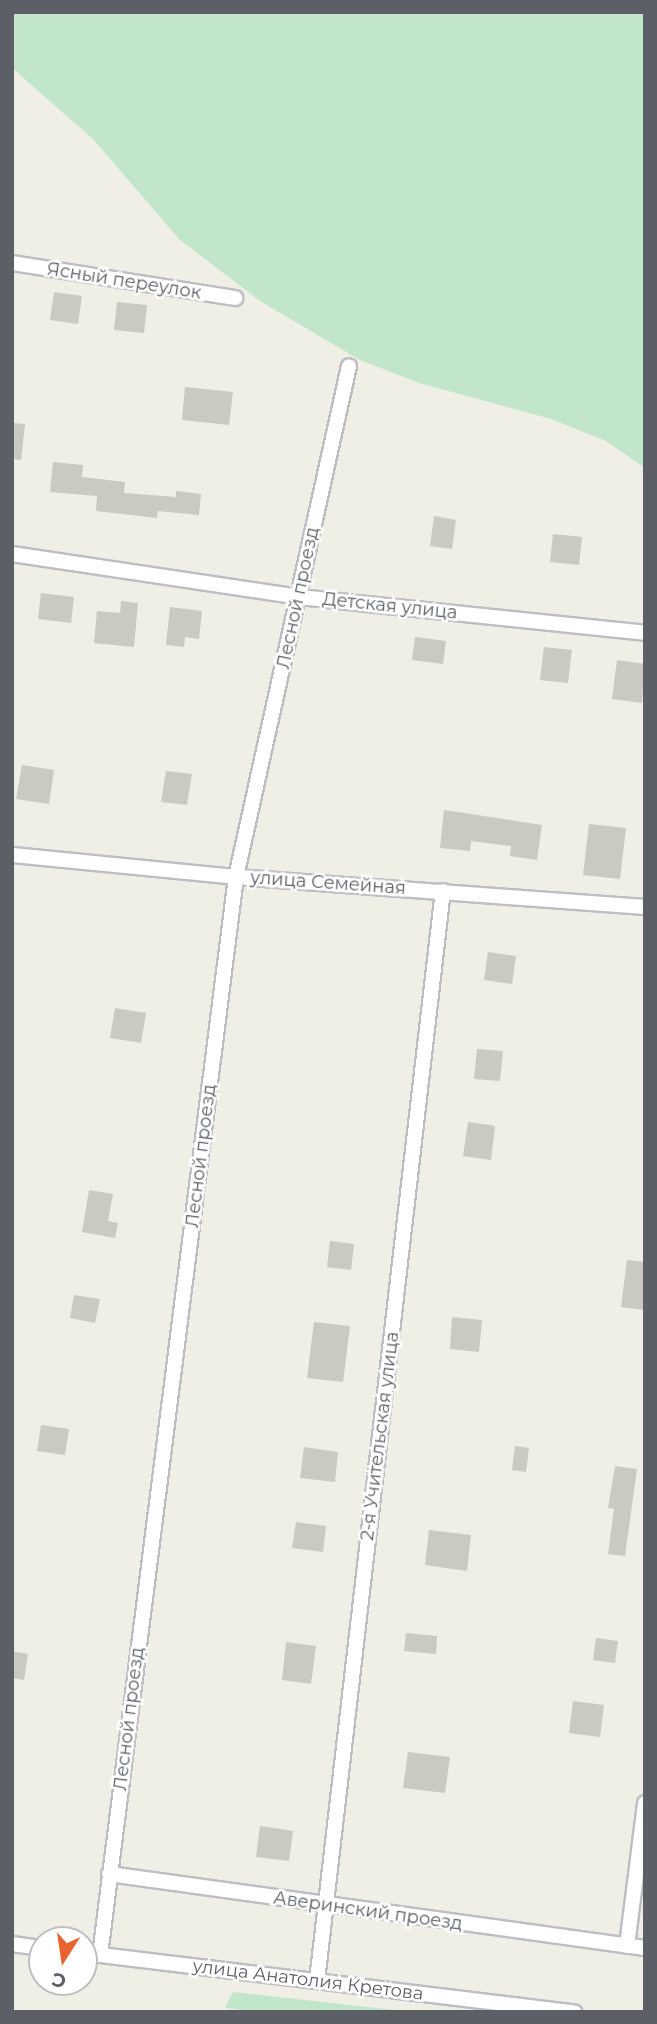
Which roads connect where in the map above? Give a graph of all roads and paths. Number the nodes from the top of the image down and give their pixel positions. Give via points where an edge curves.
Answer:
1 (12, 263) edge
2 (235, 298) dead end
3 (349, 366) dead end
4 (12, 554) edge
5 (299, 597) junction
6 (645, 633) edge
7 (12, 855) edge
8 (236, 877) junction
9 (443, 891) junction
10 (645, 907) edge
11 (645, 1803) edge
12 (109, 1874) junction
13 (326, 1906) junction
14 (627, 1946) junction
15 (645, 1948) edge
16 (100, 1955) joint
17 (317, 1981) junction
18 (574, 2012) edge

1 - 2 street, Ясный переулок
3 - 5 street, Лесной проезд
4 - 5 street, Детская улица
5 - 6 street, Детская улица
5 - 8 street, Лесной проезд
7 - 8 street, улица Семейная
8 - 9 street, улица Семейная
8 - 12 street, Лесной проезд
9 - 10 street, улица Семейная
9 - 13 street, 2-я Учительская улица
11 - 14 street
12 - 13 street, Аверинский проезд
12 - 16 street, Лесной проезд
13 - 14 street, Аверинский проезд
13 - 17 street, 2-я Учительская улица
14 - 15 street, Аверинский проезд
16 - 17 street, улица Анатолия Кретова
17 - 18 street, улица Анатолия Кретова

